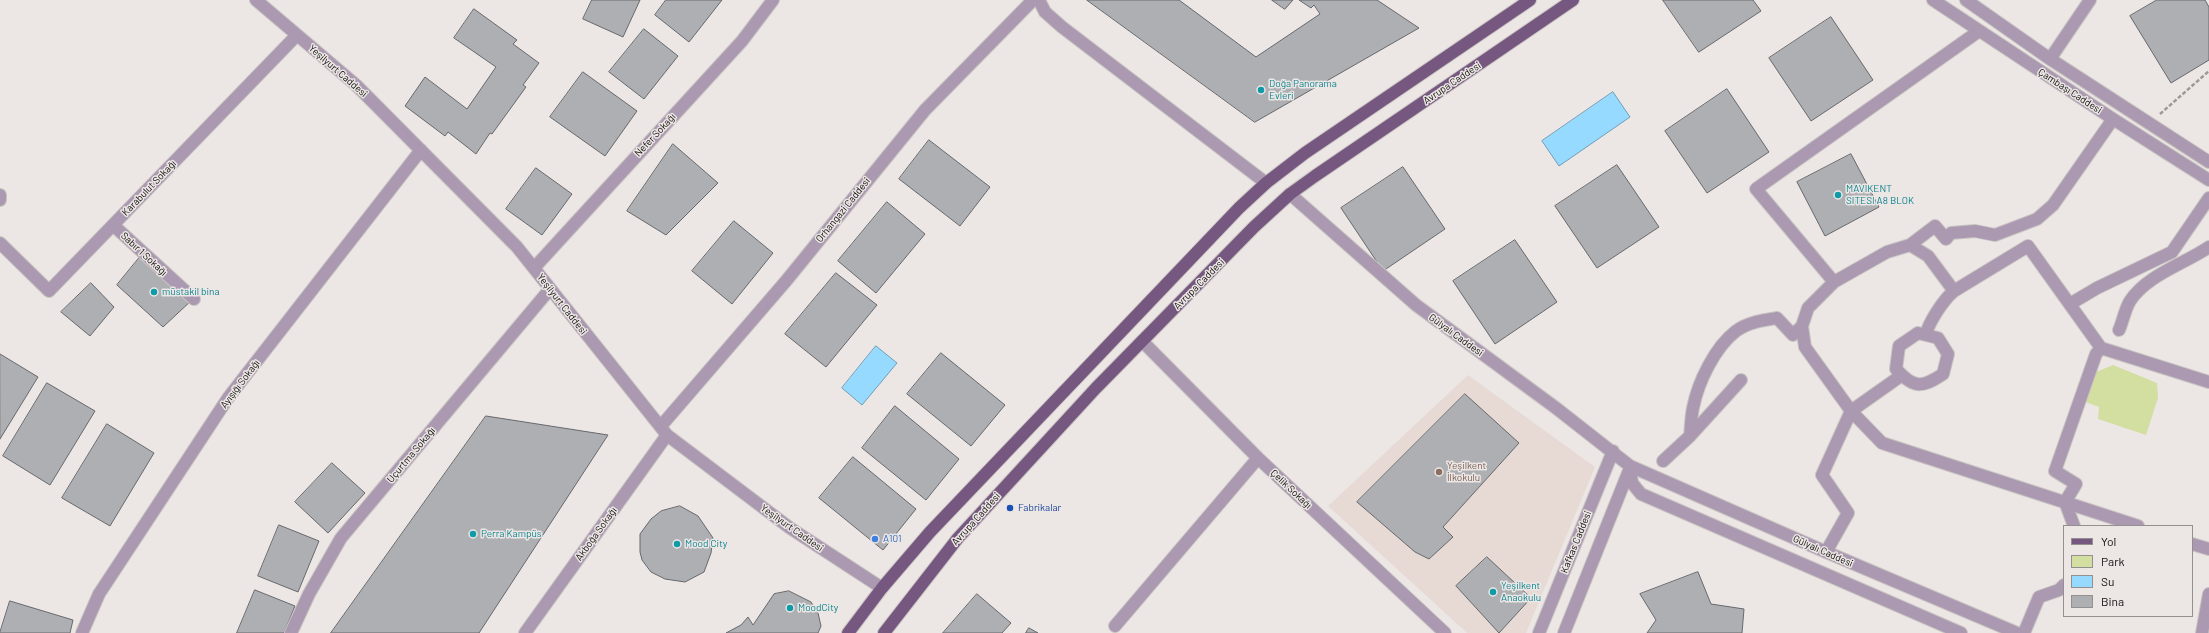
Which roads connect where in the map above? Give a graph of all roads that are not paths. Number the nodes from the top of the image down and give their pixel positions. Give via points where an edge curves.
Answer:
1 (256, 0) edge
2 (774, 0) edge
3 (1033, 0) edge
4 (1039, 0) edge
5 (1530, 0) edge
6 (1573, 0) edge
7 (1933, 0) edge
8 (1966, 0) edge
9 (2090, 0) edge
10 (1979, 30) junction
11 (296, 35) junction
12 (2050, 59) junction
13 (2114, 119) junction
14 (421, 150) junction
15 (2209, 162) edge
16 (2209, 180) edge
17 (1266, 183) junction
18 (1290, 194) junction
19 (0, 195) edge
20 (2209, 198) edge
21 (0, 200) edge
22 (113, 225) junction
23 (0, 243) edge
24 (1910, 245) junction
25 (2209, 247) edge
26 (534, 268) junction
27 (1834, 282) junction
28 (550, 290) junction
29 (1954, 291) junction
30 (194, 299) dead end
31 (2070, 304) junction
32 (1802, 326) junction
33 (2119, 330) dead end
34 (1926, 335) junction
35 (1142, 341) junction
36 (2101, 348) junction
37 (1902, 375) junction
38 (2207, 378) edge
39 (1741, 380) dead end
40 (1851, 410) junction
41 (664, 430) junction
42 (1690, 436) junction
43 (1613, 451) junction
44 (1258, 458) junction
45 (1664, 461) dead end
46 (1630, 466) junction
47 (2065, 502) junction
48 (2074, 525) edge
49 (2135, 525) edge
50 (2193, 544) edge
51 (2209, 549) edge
52 (1826, 552) junction
53 (2063, 586) edge
54 (882, 588) junction
55 (2209, 594) edge
56 (1115, 626) dead end
57 (82, 633) edge
58 (291, 633) edge
59 (525, 633) edge
60 (848, 633) edge
61 (884, 633) edge
62 (1445, 633) edge
63 (1539, 633) edge
64 (1564, 633) edge
65 (1961, 633) edge
66 (2017, 633) edge
67 (2024, 633) edge
68 (2202, 633) edge

1 - 11 street, Yeşilyurt Caddesi
2 - 26 street, Nefer Sokağı via 742,41
3 - 41 street, Orhangazi Caddesi via 925,110
4 - 17 street via 1045,12 1062,27
5 - 17 main road via 1305,153
6 - 18 main road, Avrupa Caddesi
7 - 10 street, Çambaşı Caddesi
8 - 12 street, Çambaşı Caddesi
9 - 12 street
10 - 13 street, Çambaşı Caddesi
10 - 27 street via 1756,189
11 - 14 street, Yeşilyurt Caddesi via 356,85
11 - 22 street, Karabulut Sokağı
12 - 15 street, Çambaşı Caddesi
13 - 16 street, Çambaşı Caddesi
13 - 24 street via 2053,205 2037,219 1995,235 1975,231 1951,233 1946,239 1935,226
14 - 26 street, Yeşilyurt Caddesi
14 - 57 street, Ayışığı Sokağı via 228,398 99,594
17 - 54 main road via 1000,456
18 - 35 main road, Avrupa Caddesi
18 - 43 street, Gülyalı Caddesi via 1416,305
19 - 21 street
20 - 31 street via 2172,252
22 - 23 street, Karabulut Sokağı via 49,291
22 - 30 street, Sabır 1 Sokağı
24 - 27 street via 1887,252
24 - 29 street via 1928,256
25 - 33 street via 2156,276 2130,301
26 - 28 street, Yeşilyurt Caddesi
27 - 32 street via 1808,308
28 - 41 street, Yeşilyurt Caddesi
28 - 58 street, Uçurtma Sokağı via 341,538 309,594
29 - 31 street via 2028,246
29 - 34 street via 1933,317
31 - 36 street
32 - 40 street via 1805,347
32 - 42 street via 1793,335 1778,318 1758,321 1737,330 1719,347 1706,372 1693,408
34 - 37 street via 1918,334 1899,346 1896,369
34 - 37 street via 1938,338 1948,354 1943,374 1927,385 1912,383
35 - 44 street, Çelik Sokağı
35 - 61 main road, Avrupa Caddesi via 958,538
36 - 38 street
36 - 47 street via 2096,354 2055,471 2076,484
37 - 40 street
39 - 42 street
40 - 47 street via 1882,443
40 - 52 street via 1822,475 1848,513
41 - 54 street, Yeşilyurt Caddesi via 790,528
41 - 59 street, Akboğa Sokağı
42 - 45 street
43 - 46 street, Gülyalı Caddesi
43 - 63 street, Kafkas Caddesi
44 - 56 street
44 - 62 street, Çelik Sokağı
46 - 52 street, Gülyalı Caddesi
46 - 64 street
46 - 65 street, Gülyalı Caddesi via 1632,483 1641,494
47 - 48 street
47 - 49 street
50 - 51 street
52 - 66 street, Gülyalı Caddesi
53 - 67 street via 2039,597
54 - 60 main road
55 - 68 street

